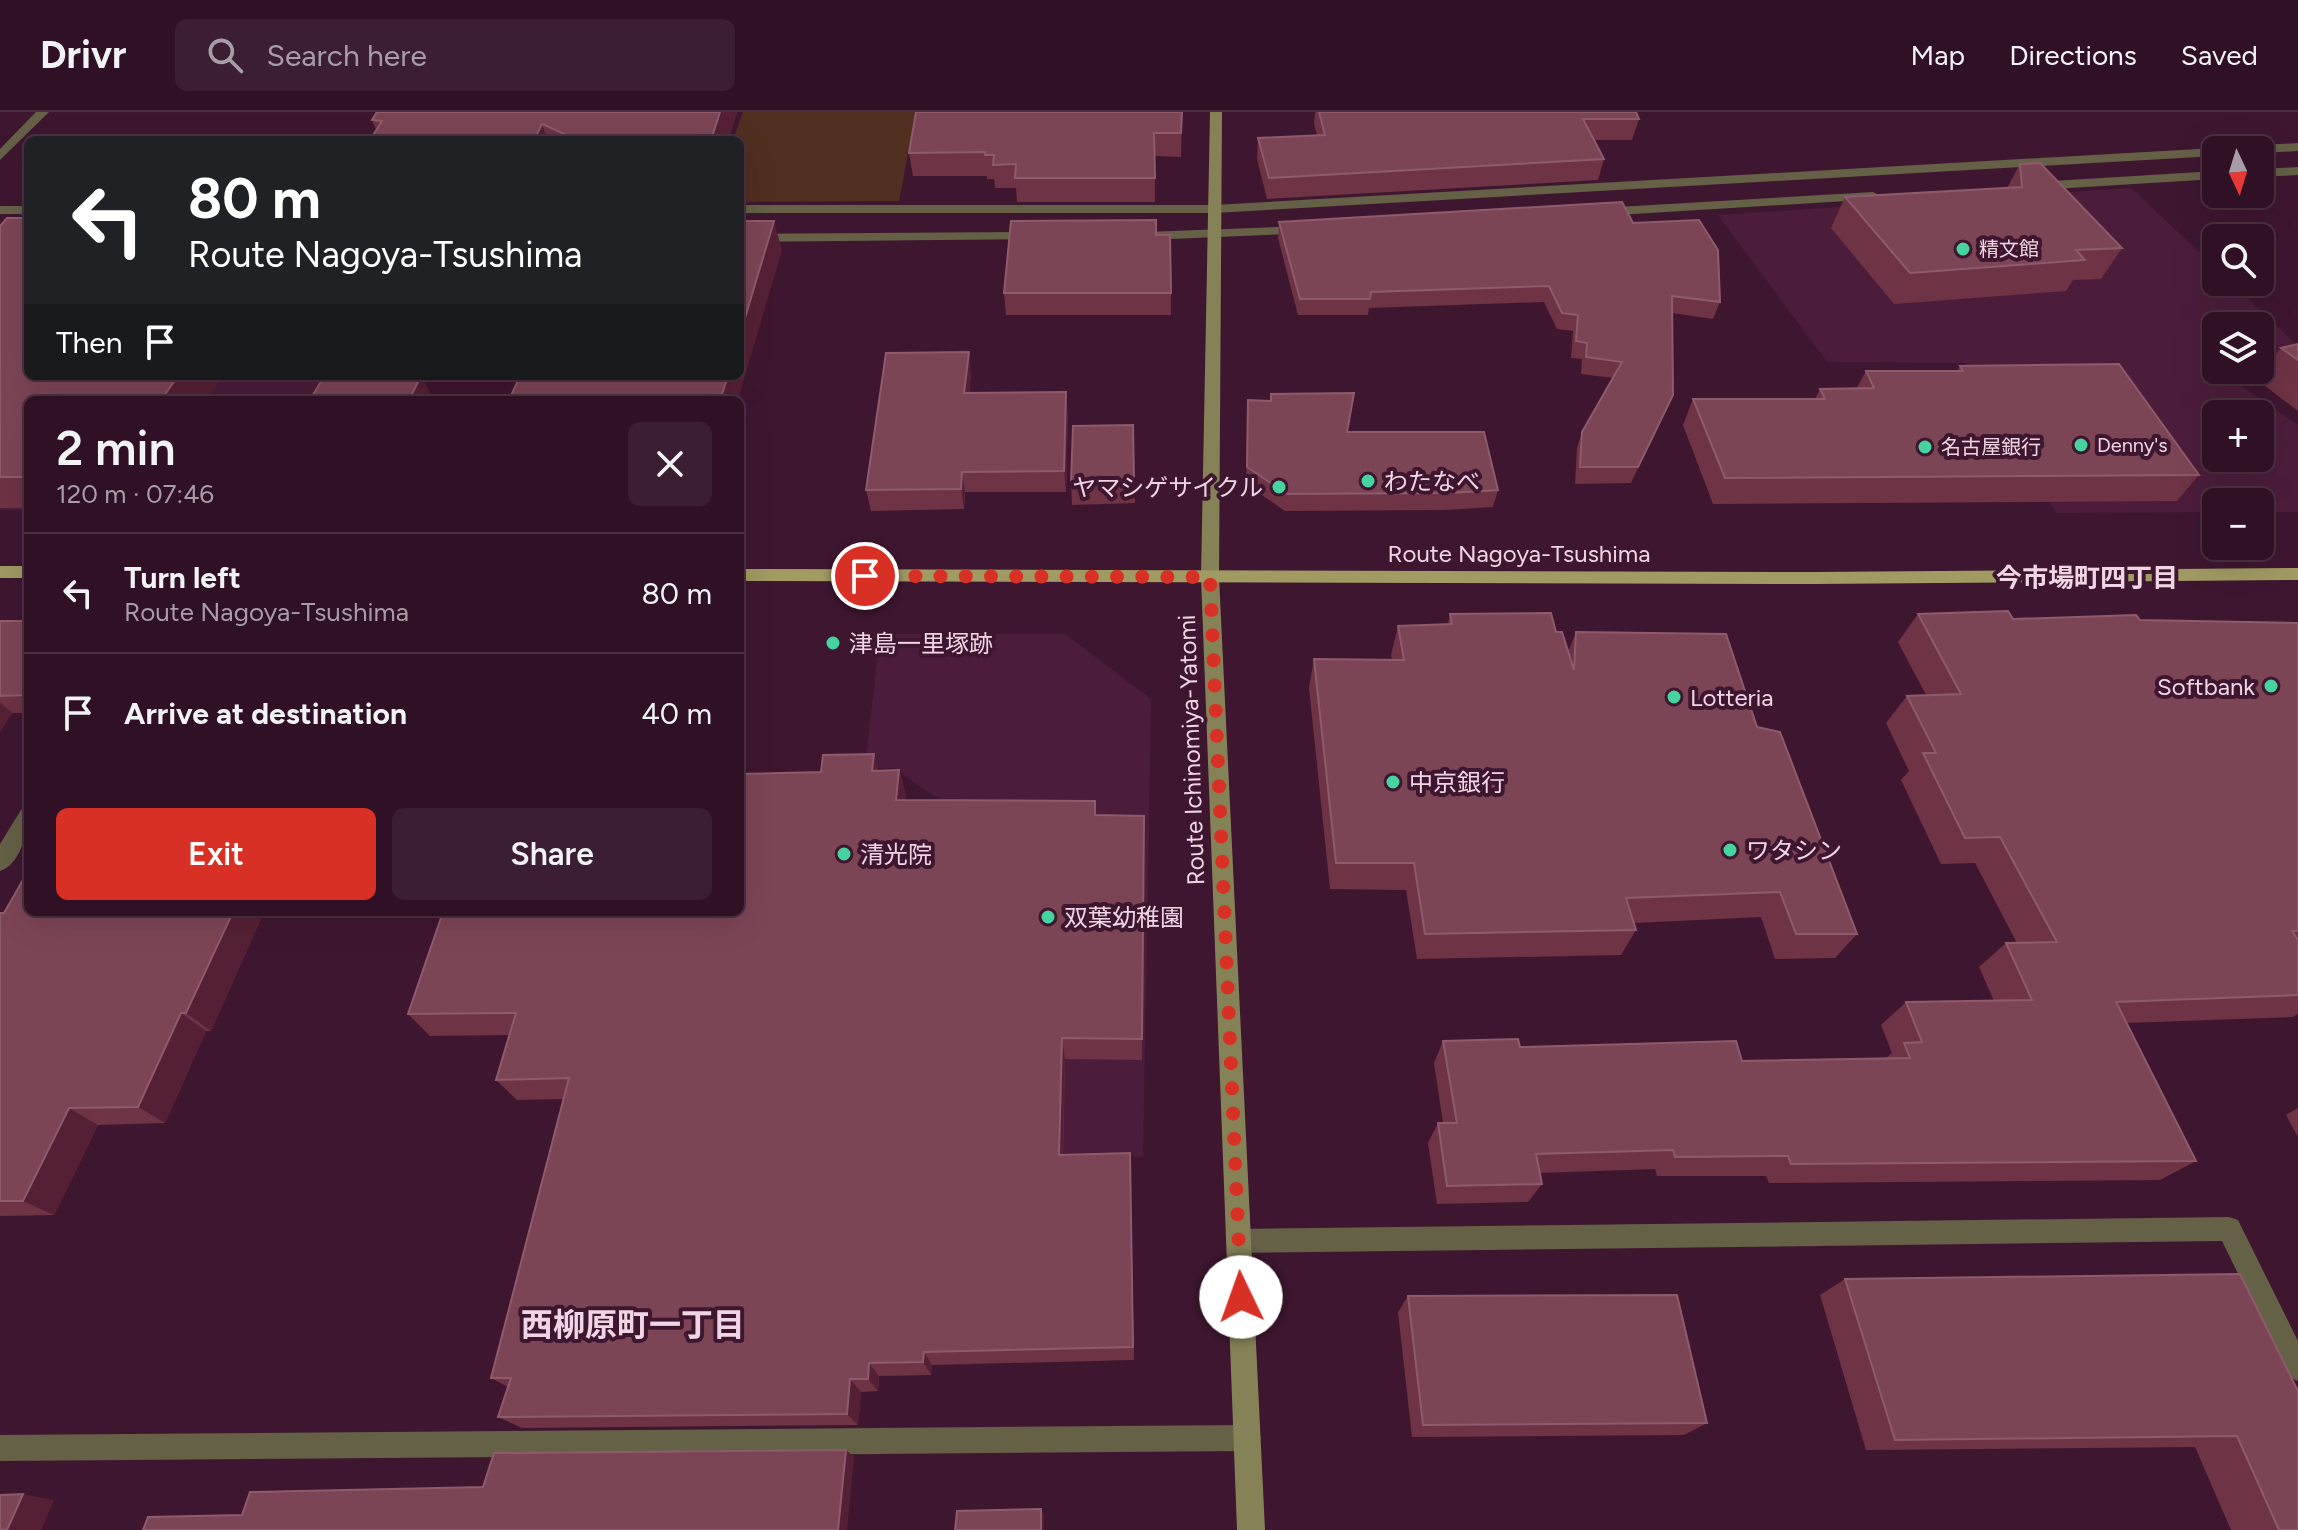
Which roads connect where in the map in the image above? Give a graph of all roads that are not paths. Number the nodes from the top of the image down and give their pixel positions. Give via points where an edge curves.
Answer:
1 (43, 112) edge
2 (1216, 112) edge
3 (2298, 147) edge
4 (2274, 148) edge
5 (2202, 153) edge
6 (0, 156) edge
7 (2298, 171) edge
8 (2274, 172) edge
9 (2202, 176) edge
10 (2025, 187) edge
11 (1882, 195) edge
12 (744, 209) edge
13 (1214, 209) junction
14 (0, 210) edge
15 (24, 210) edge
16 (1580, 213) edge
17 (1325, 229) edge
18 (1214, 235) junction
19 (1056, 236) edge
20 (1135, 236) edge
21 (744, 238) edge
22 (0, 572) edge
23 (24, 572) edge
24 (2298, 574) edge
25 (744, 575) edge
26 (1210, 577) junction
27 (24, 823) edge
28 (0, 862) edge
29 (1238, 1241) junction
30 (2298, 1368) edge
31 (1248, 1438) junction
32 (0, 1448) edge
33 (1251, 1530) edge

1 - 6 street
2 - 13 main road, Route Ichinomiya-Yatomi
3 - 4 street
5 - 13 street
7 - 8 street
9 - 10 street
11 - 16 street
12 - 13 street
13 - 18 main road, Route Ichinomiya-Yatomi
14 - 15 street
17 - 18 street
18 - 20 street
18 - 26 main road, Route Ichinomiya-Yatomi
19 - 21 street
22 - 23 main road
24 - 26 main road, Route Nagoya-Tsushima
25 - 26 main road, Route Nagoya-Tsushima
26 - 29 main road, Route Ichinomiya-Yatomi
27 - 28 street
29 - 30 street via 2229,1229
29 - 31 main road, Route Ichinomiya-Yatomi
31 - 32 street
31 - 33 main road, Route Ichinomiya-Yatomi

